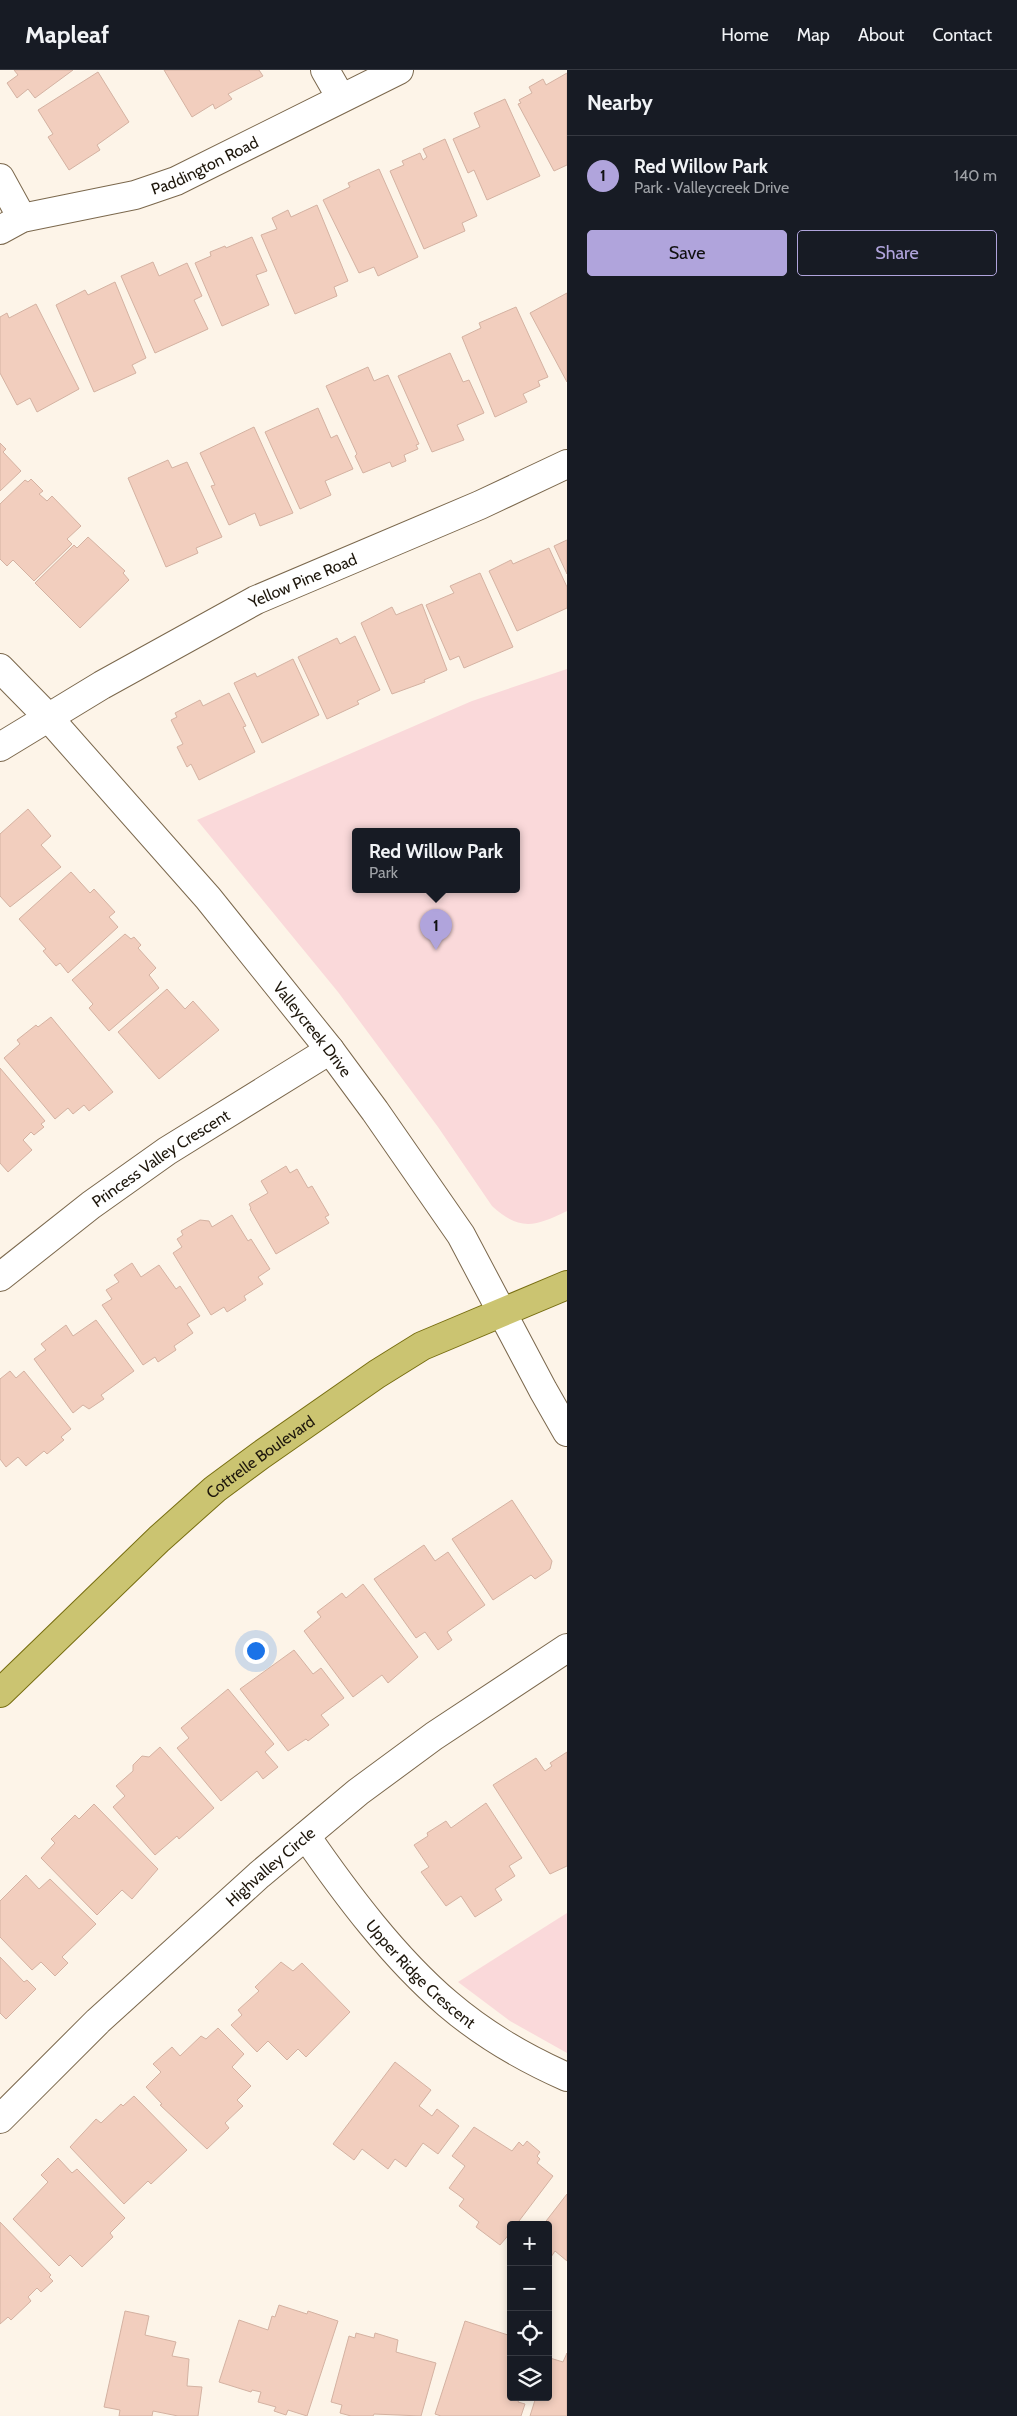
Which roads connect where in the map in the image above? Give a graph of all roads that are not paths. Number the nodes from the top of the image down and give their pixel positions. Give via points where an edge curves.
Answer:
1 (325, 70) edge
2 (399, 70) edge
3 (341, 98) junction
4 (0, 178) edge
5 (11, 224) edge
6 (567, 464) edge
7 (0, 668) edge
8 (48, 717) junction
9 (0, 747) edge
10 (330, 1050) junction
11 (0, 1277) edge
12 (567, 1285) edge
13 (502, 1312) junction
14 (567, 1432) edge
15 (567, 1648) edge
16 (0, 1693) edge
17 (306, 1836) junction
18 (567, 2077) edge
19 (0, 2119) edge

1 - 3 street
2 - 3 street, Paddington Road
3 - 5 street, Paddington Road via 176,181 135,195
4 - 5 street
6 - 8 street, Yellow Pine Road via 480,505 256,600
7 - 8 street, Valleycreek Drive
8 - 9 street
8 - 10 street, Valleycreek Drive via 208,898
10 - 11 street, Princess Valley Crescent via 167,1151
10 - 13 street, Valleycreek Drive via 461,1235
12 - 13 main road, Cottrelle Boulevard
13 - 14 street, Valleycreek Drive
13 - 16 main road, Cottrelle Boulevard via 422,1346 377,1374 215,1489
15 - 17 street, Highvalley Circle via 434,1736 358,1792
17 - 18 street, Upper Ridge Crescent via 337,1880 397,1952 448,2004 520,2054
17 - 19 street, Highvalley Circle via 98,2021

